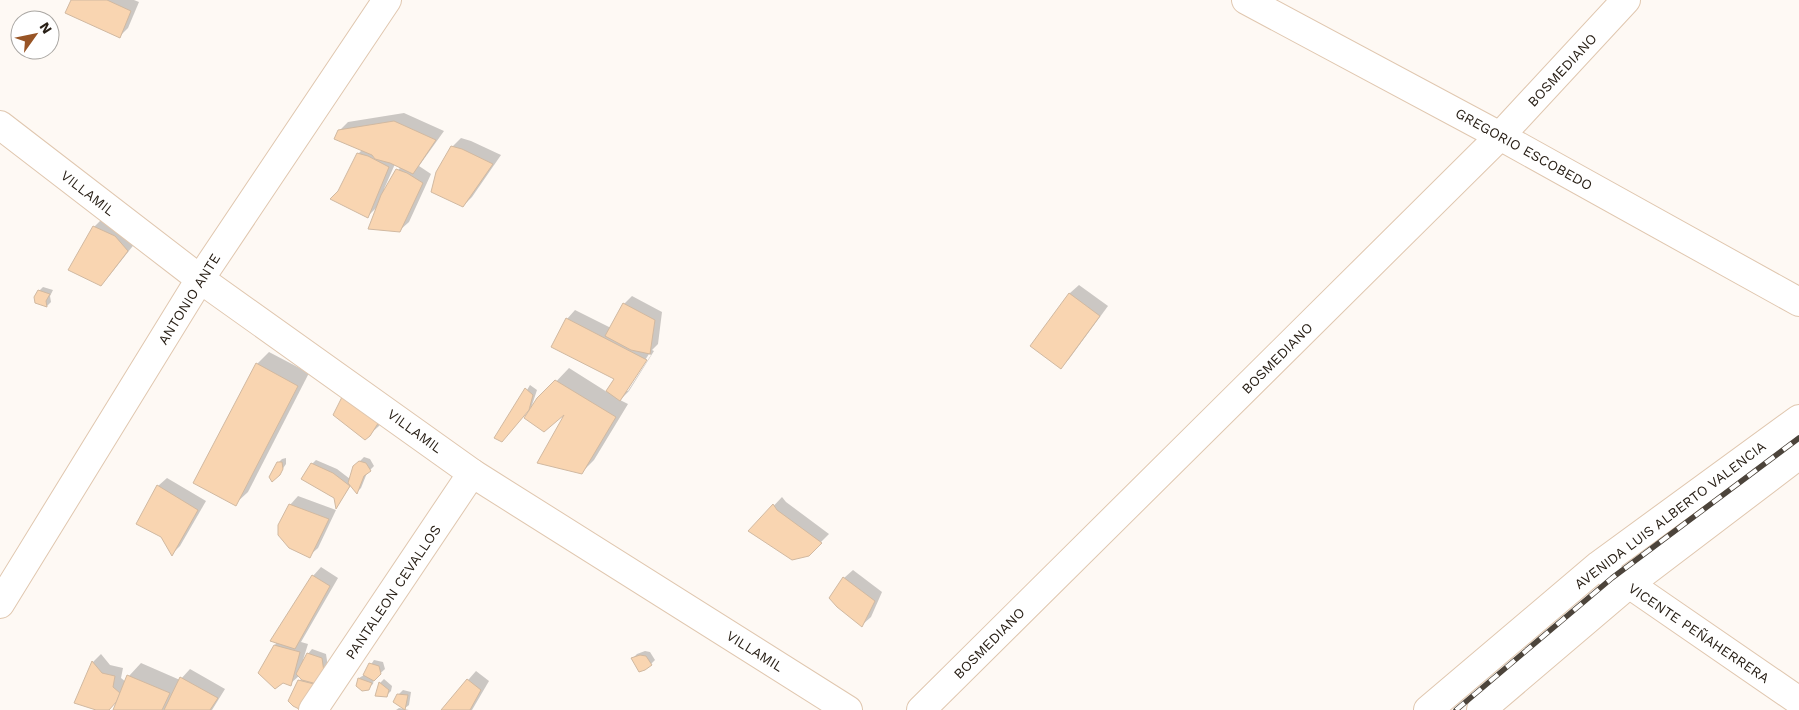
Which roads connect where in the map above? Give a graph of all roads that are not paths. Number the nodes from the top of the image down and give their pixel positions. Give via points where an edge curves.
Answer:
1 (388, 0) edge
2 (1246, 0) edge
3 (1626, 0) edge
4 (0, 125) edge
5 (1500, 136) junction
6 (200, 279) junction
7 (1799, 302) edge
8 (1799, 419) edge
9 (1799, 456) edge
10 (472, 473) junction
11 (1599, 565) junction
12 (1629, 584) junction
13 (0, 604) edge
14 (1799, 701) edge
15 (313, 710) edge
16 (848, 710) edge
17 (921, 710) edge
18 (1428, 710) edge
19 (1481, 710) edge

1 - 6 street, ANTONIO ANTE
2 - 5 street, GREGORIO ESCOBEDO
3 - 5 street, BOSMEDIANO
4 - 6 street, VILLAMIL
5 - 7 street, GREGORIO ESCOBEDO
5 - 17 street, BOSMEDIANO
6 - 10 street, VILLAMIL
6 - 13 street, ANTONIO ANTE
8 - 11 street, AVENIDA LUIS ALBERTO VALENCIA
9 - 12 street
10 - 15 street, PANTALEON CEVALLOS
10 - 16 street, VILLAMIL
11 - 12 street, VICENTE PEÑAHERRERA via 1612,578
11 - 18 street, AVENIDA LUIS ALBERTO VALENCIA
12 - 14 street, VICENTE PEÑAHERRERA
12 - 19 street

